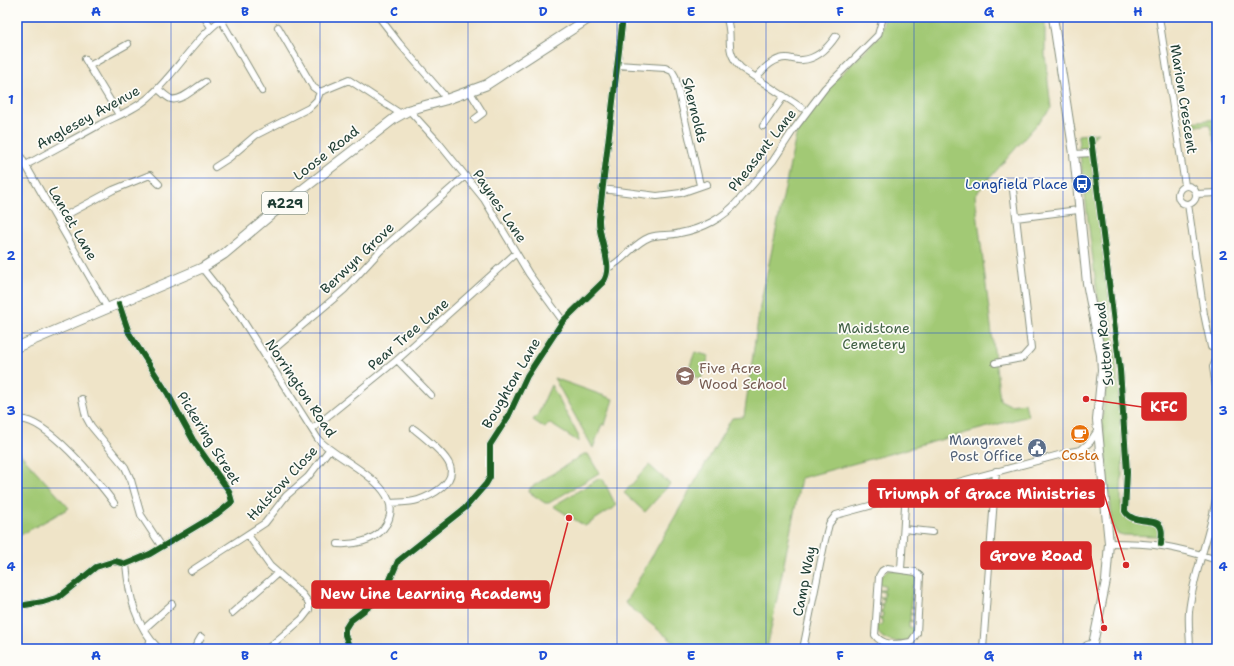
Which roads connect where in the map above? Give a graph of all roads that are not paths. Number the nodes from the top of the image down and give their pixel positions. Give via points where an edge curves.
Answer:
1 (204, 17) edge
2 (591, 17) edge
3 (623, 17) edge
4 (736, 17) edge
5 (883, 17) edge
6 (1053, 17) edge
7 (1159, 17) edge
8 (223, 18) edge
9 (381, 18) edge
10 (727, 18) edge
11 (278, 27) dead end
12 (211, 28) junction
13 (836, 36) dead end
14 (128, 44) dead end
15 (85, 59) dead end
16 (617, 65) junction
17 (89, 66) junction
18 (756, 78) junction
19 (204, 82) dead end
20 (158, 89) junction
21 (262, 91) dead end
22 (320, 92) junction
23 (470, 92) junction
24 (784, 96) junction
25 (445, 100) junction
26 (802, 108) dead end
27 (405, 112) junction
28 (119, 115) junction
29 (475, 119) dead end
30 (763, 126) dead end
31 (1091, 139) dead end
32 (17, 150) edge
33 (1093, 153) junction
34 (1074, 154) junction
35 (26, 165) junction
36 (215, 167) dead end
37 (465, 176) junction
38 (159, 184) dead end
39 (707, 184) dead end
40 (700, 185) junction
41 (1185, 185) junction
42 (602, 189) junction
43 (1013, 190) dead end
44 (1217, 193) edge
45 (1196, 194) junction
46 (1188, 204) junction
47 (1078, 210) junction
48 (1016, 218) junction
49 (57, 220) junction
50 (516, 253) junction
51 (202, 268) junction
52 (608, 268) junction
53 (119, 304) junction
54 (108, 309) junction
55 (563, 321) junction
56 (17, 347) edge
57 (1212, 348) dead end
58 (266, 356) junction
59 (397, 360) junction
60 (1215, 360) edge
61 (996, 363) dead end
62 (1217, 394) edge
63 (431, 395) dead end
64 (82, 399) dead end
65 (17, 420) edge
66 (312, 429) junction
67 (414, 429) dead end
68 (1098, 430) junction
69 (329, 450) junction
70 (1081, 450) junction
71 (1102, 461) junction
72 (996, 471) junction
73 (1217, 492) edge
74 (904, 496) junction
75 (114, 503) dead end
76 (390, 503) junction
77 (904, 529) junction
78 (932, 532) dead end
79 (248, 535) junction
80 (1109, 543) junction
81 (338, 544) dead end
82 (1161, 544) junction
83 (162, 547) junction
84 (1201, 555) junction
85 (1217, 560) edge
86 (126, 564) junction
87 (901, 569) junction
88 (191, 571) dead end
89 (278, 573) junction
90 (172, 604) dead end
91 (25, 605) dead end
92 (232, 613) dead end
93 (144, 629) junction
94 (201, 637) dead end
95 (150, 641) junction
96 (1093, 646) edge
97 (895, 647) edge
98 (148, 649) edge
99 (159, 649) edge
100 (194, 649) edge
101 (267, 649) edge
102 (350, 649) edge
103 (803, 649) edge
104 (983, 649) edge
105 (1083, 649) edge
106 (1190, 649) edge

1 - 12 street
2 - 23 highway, Loose Road / A229 via 486,85
3 - 16 street
4 - 10 street
5 - 52 street, Pheasant Lane via 878,35 824,88 773,160 730,210 707,225 680,234 652,236 639,242 620,262
6 - 34 main road, Sutton Road
7 - 41 street, Marion Crescent
8 - 12 street, Anglesey Avenue
8 - 21 street
9 - 25 street via 443,94
10 - 18 street via 730,53 741,68
11 - 22 street via 313,86
12 - 20 street, Anglesey Avenue
13 - 18 street via 824,51 815,56 803,60 786,58 765,67
14 - 17 street
15 - 17 street
16 - 40 street, Shernolds via 666,68 672,71
16 - 42 street
17 - 28 street
18 - 24 street
19 - 20 street via 172,100
20 - 28 street, Anglesey Avenue via 141,103
22 - 27 street, Paynes Lane via 350,80
22 - 36 street via 317,100 309,108 256,135
23 - 25 highway, Loose Road / A229
23 - 29 street via 484,113
24 - 26 street
24 - 30 street
25 - 27 highway, Loose Road / A229
27 - 37 street, Paynes Lane
27 - 51 highway, Loose Road / A229 via 298,192 224,254
28 - 35 street, Anglesey Avenue
31 - 33 street, Sutton Road
32 - 35 street, Lancet Lane
33 - 34 street
33 - 82 street, Sutton Road via 1120,370 1127,472 1124,511 1134,520 1159,525 1162,528
34 - 47 main road, Sutton Road
35 - 49 street, Lancet Lane
37 - 50 street, Paynes Lane via 484,199
37 - 58 street, Berwyn Grove via 384,246 344,290
38 - 49 street via 150,175 113,190
39 - 40 street
40 - 42 street via 681,194 657,196
41 - 45 street via 1194,188
41 - 46 street, Marion Crescent via 1177,195 1181,202
42 - 52 street via 598,227
43 - 48 street
44 - 45 street
45 - 46 street via 1194,201
46 - 57 street, Marion Crescent via 1204,314
47 - 48 street
47 - 68 main road, Sutton Road via 1087,283 1101,355
48 - 61 street via 1031,348 1022,358
49 - 54 street, Lancet Lane
50 - 55 street, Paynes Lane
50 - 59 street, Pear Tree Lane
51 - 53 highway, Loose Road / A229
51 - 58 street, Norrington Road via 230,302
52 - 55 street, Boughton Lane via 603,282
53 - 54 highway, Loose Road / A229
53 - 83 street, Pickering Street via 133,340 232,499 230,504 217,514
54 - 56 highway, Loose Road / A229
55 - 102 street, Boughton Lane via 533,366 508,417 493,439 489,453 490,477 486,484 464,508 398,561 383,596 350,621 345,635
58 - 66 street, Norrington Road
59 - 63 street
59 - 66 street, Pear Tree Lane
60 - 62 street via 1213,367
64 - 83 street via 90,426 125,467 141,515
65 - 75 street via 26,420 39,427 71,452
66 - 69 street, Norrington Road
67 - 76 street via 446,458 451,466 451,475 445,485 434,494 417,500
68 - 70 street
68 - 71 main road, Sutton Road
69 - 76 street, Norrington Road via 379,485 386,492
69 - 79 street, Halstow Close via 308,477 286,496 264,523
70 - 71 street
70 - 72 street
71 - 80 main road, Sutton Road
72 - 74 street
72 - 104 street
73 - 84 street via 1211,525
74 - 77 street
74 - 103 street, Camp Way via 840,512 832,518 824,540
76 - 81 street via 389,517 372,538 353,545
77 - 78 street
77 - 87 street
79 - 88 street, Halstow Close
79 - 89 street via 263,558
80 - 82 street
80 - 96 main road, Sutton Road via 1106,581
82 - 84 street
83 - 86 street, Pickering Street
84 - 85 street
84 - 106 street via 1189,613
86 - 91 street, Pickering Street via 115,561 96,567 59,596
86 - 93 street via 131,601 138,621
87 - 97 street via 916,572 920,576 917,633 911,642
87 - 97 street via 887,568 882,570 879,576 874,625 878,640
89 - 92 street
89 - 101 street via 302,594 310,607 302,619
90 - 93 street
93 - 95 street
94 - 100 street
95 - 98 street
95 - 99 street
96 - 105 street via 1087,645

